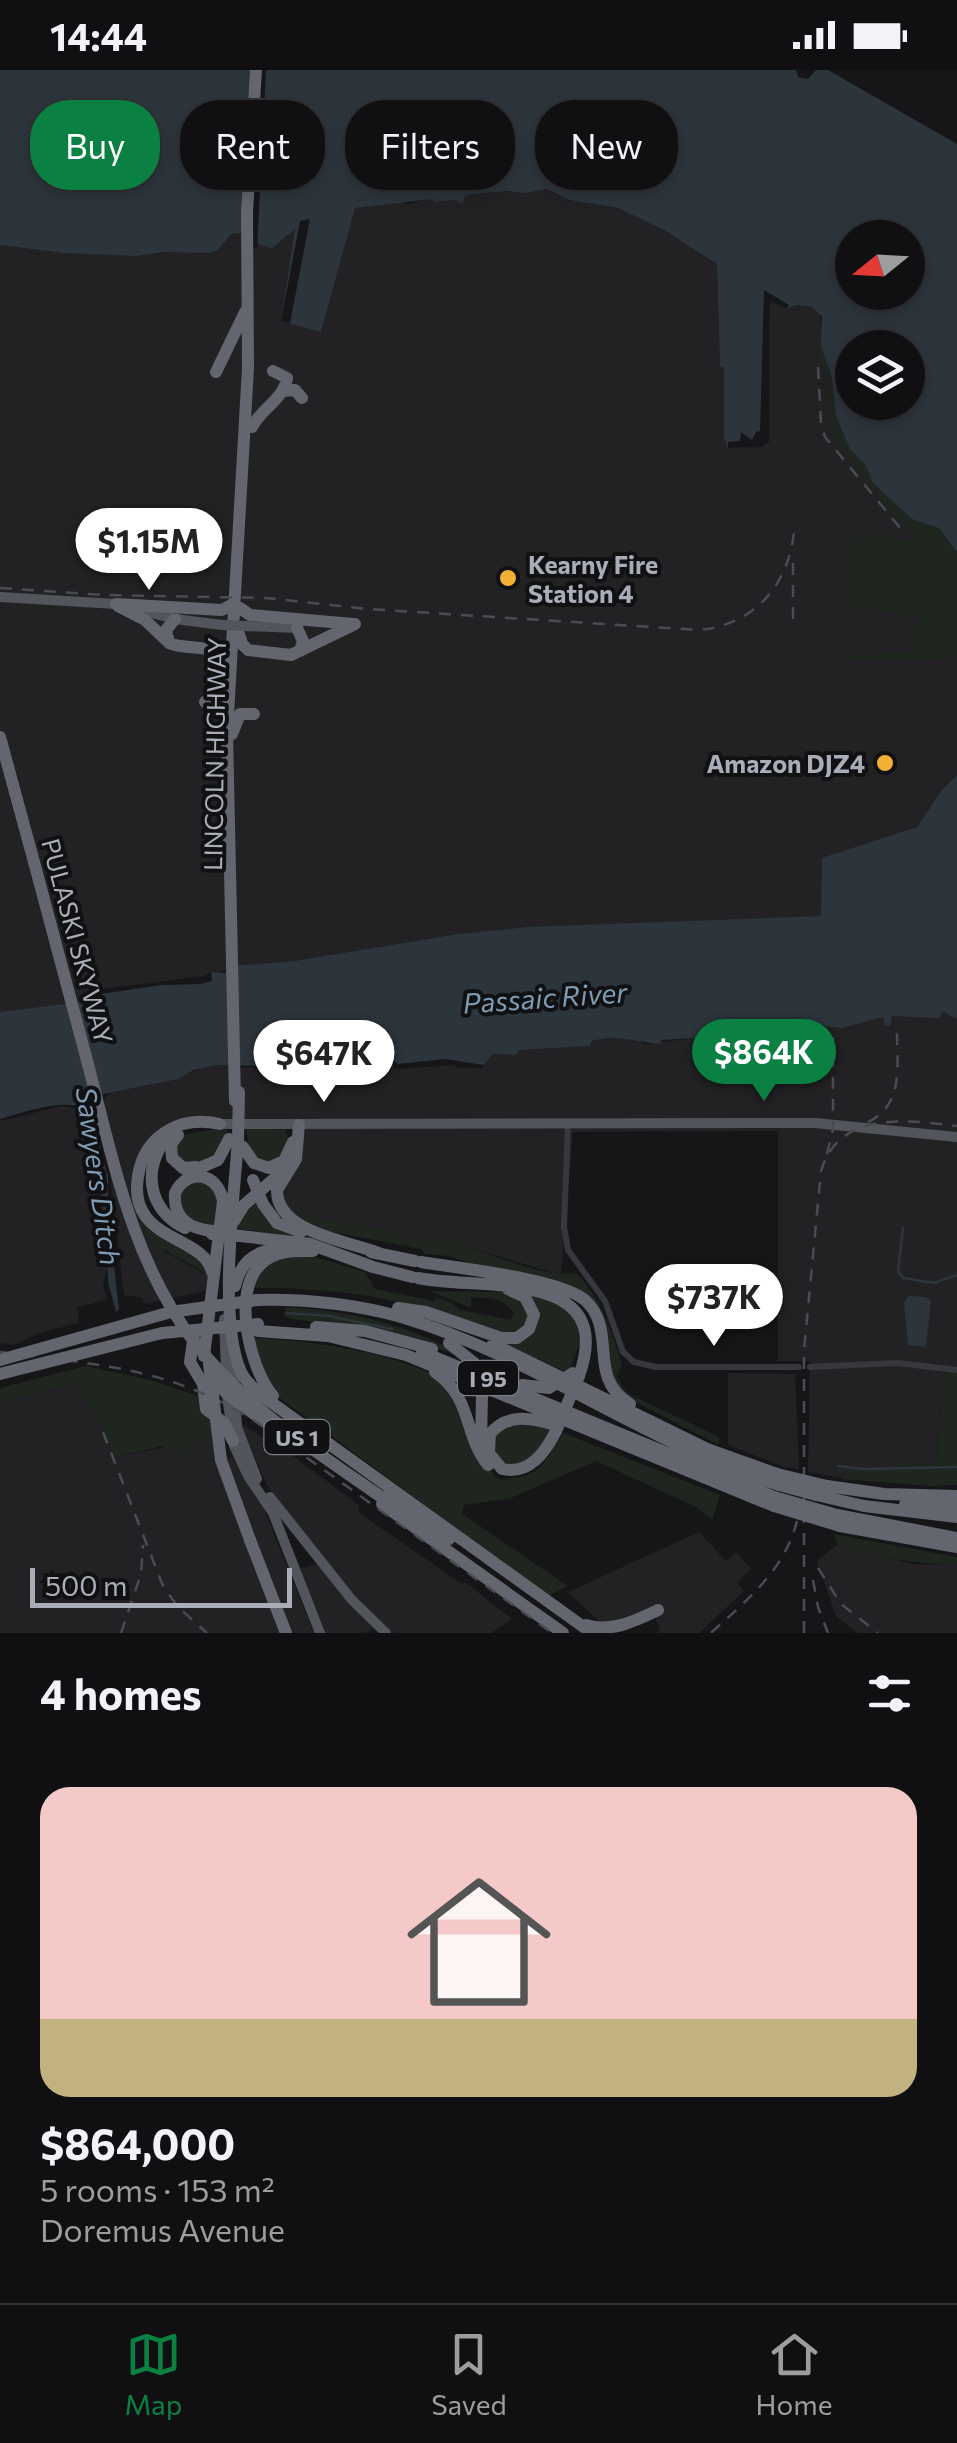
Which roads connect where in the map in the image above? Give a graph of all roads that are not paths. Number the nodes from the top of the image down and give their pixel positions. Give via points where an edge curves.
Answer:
1 (259, 70) edge
2 (250, 253) junction
3 (247, 303) junction
4 (224, 359) junction
5 (273, 371) dead end
6 (216, 372) dead end
7 (232, 374) dead end
8 (284, 391) junction
9 (302, 398) dead end
10 (252, 428) junction
11 (0, 597) edge
12 (116, 604) junction
13 (175, 619) junction
14 (235, 619) junction
15 (297, 628) joint
16 (168, 642) junction
17 (204, 648) junction
18 (300, 651) junction
19 (261, 653) junction
20 (233, 678) junction
21 (0, 722) edge
22 (230, 733) junction
23 (0, 737) edge
24 (197, 1122) junction
25 (568, 1123) junction
26 (220, 1124) junction
27 (296, 1125) junction
28 (957, 1137) edge
29 (237, 1141) junction
30 (298, 1152) junction
31 (208, 1165) junction
32 (185, 1228) junction
33 (213, 1232) junction
34 (234, 1236) junction
35 (333, 1237) junction
36 (313, 1251) junction
37 (379, 1254) junction
38 (347, 1258) junction
39 (477, 1273) junction
40 (211, 1283) junction
41 (496, 1286) junction
42 (256, 1297) junction
43 (319, 1302) junction
44 (231, 1307) junction
45 (398, 1308) junction
46 (258, 1327) junction
47 (316, 1327) junction
48 (233, 1340) junction
49 (383, 1348) junction
50 (0, 1356) edge
51 (205, 1357) junction
52 (799, 1366) dead end
53 (810, 1366) dead end
54 (957, 1370) edge
55 (578, 1375) junction
56 (0, 1378) edge
57 (212, 1416) junction
58 (232, 1418) junction
59 (656, 1424) junction
60 (558, 1432) junction
61 (233, 1441) junction
62 (329, 1441) junction
63 (706, 1468) junction
64 (502, 1473) junction
65 (739, 1478) junction
66 (776, 1490) junction
67 (825, 1494) junction
68 (955, 1498) edge
69 (395, 1501) junction
70 (957, 1518) edge
71 (843, 1520) junction
72 (957, 1535) edge
73 (957, 1547) edge
74 (516, 1578) junction
75 (526, 1598) junction
76 (658, 1610) dead end
77 (553, 1616) junction
78 (286, 1633) edge
79 (320, 1633) edge
80 (386, 1633) edge
81 (563, 1633) edge
82 (574, 1633) edge
83 (582, 1633) edge
84 (592, 1633) edge

1 - 2 highway, LINCOLN HIGHWAY
2 - 3 highway, LINCOLN HIGHWAY
2 - 10 highway, LINCOLN HIGHWAY
3 - 4 highway
3 - 14 highway, LINCOLN HIGHWAY
4 - 6 highway
4 - 7 highway
5 - 8 highway via 287,378
8 - 9 highway
8 - 10 highway
10 - 14 highway, LINCOLN HIGHWAY
11 - 12 main road
12 - 13 main road
12 - 14 highway via 222,610
12 - 16 highway
13 - 14 main road
13 - 16 highway via 166,628
14 - 15 main road
14 - 17 highway via 223,643
14 - 18 highway via 355,624
14 - 19 highway via 244,648
14 - 20 highway, LINCOLN HIGHWAY
15 - 18 highway
16 - 17 highway
17 - 20 highway via 222,654
18 - 19 highway
19 - 20 highway via 246,658
20 - 22 highway, LINCOLN HIGHWAY
20 - 22 highway via 254,714 240,714
20 - 22 highway via 205,702 222,704
21 - 69 highway, PULASKI SKYWAY / US 1, bridge via 127,1193 153,1265 181,1315 228,1374
22 - 29 highway, LINCOLN HIGHWAY, bridge
23 - 51 highway, PULASKI SKYWAY / US 1, bridge via 130,1217 159,1288
24 - 26 highway
24 - 32 highway via 164,1142 151,1173 160,1207
24 - 40 highway via 168,1130 152,1144 140,1164 138,1191 152,1224 209,1262
25 - 27 main road
25 - 28 main road via 815,1123
25 - 52 street via 566,1243 605,1301 618,1345 630,1359 656,1367
26 - 27 main road
26 - 31 highway via 185,1131 171,1144 181,1167
27 - 29 highway via 290,1152 277,1166 259,1166
27 - 30 highway
29 - 31 highway
29 - 34 highway
29 - 35 highway, bridge via 269,1215 283,1226
30 - 34 highway via 240,1209
30 - 35 highway via 278,1186 280,1206 297,1224
31 - 32 highway via 172,1189 171,1209
32 - 33 highway
33 - 34 highway, bridge
33 - 40 highway via 188,1225 176,1211 176,1191 189,1177 206,1177 221,1191
34 - 37 highway
34 - 38 highway via 300,1242
34 - 44 highway
34 - 51 highway
34 - 58 main road via 224,1313
35 - 37 highway
36 - 38 highway
36 - 44 highway via 252,1256 239,1271
36 - 62 highway via 278,1254 256,1269 248,1291 248,1339 267,1390
37 - 39 highway
38 - 41 highway via 415,1277
39 - 55 highway via 552,1291 579,1308 590,1338
39 - 59 highway via 556,1286 584,1299 598,1320 610,1386
40 - 51 highway
40 - 57 highway via 190,1358
41 - 45 highway via 520,1294 532,1307 532,1325 521,1336 501,1338
41 - 55 highway via 532,1289 566,1302 582,1320 586,1339
42 - 43 highway, I 95
42 - 45 highway, I 95 via 340,1297
42 - 50 highway, I 95, bridge
43 - 63 highway, I 95 via 390,1314 447,1333
43 - 64 highway, bridge via 449,1343 474,1363 482,1394 481,1446
44 - 48 highway
45 - 59 highway, I 95 via 489,1342
46 - 47 highway, I 95
46 - 49 highway, I 95
46 - 56 highway, I 95, bridge via 154,1335
47 - 55 highway, bridge via 399,1339 522,1385 550,1388
47 - 63 highway, I 95 via 448,1362
48 - 58 main road
48 - 62 highway via 250,1386
49 - 63 highway, I 95
49 - 64 highway via 453,1387 480,1454
51 - 69 highway, PULASKI SKYWAY / US 1, bridge via 266,1414
51 - 75 highway, bridge via 213,1383 240,1404
51 - 78 highway, bridge via 214,1380 221,1460
53 - 54 street via 897,1363
55 - 60 highway, bridge
57 - 58 highway
57 - 61 highway
58 - 61 main road
58 - 80 main road via 268,1495
59 - 63 highway, I 95
60 - 63 highway via 522,1469 502,1468 489,1455 495,1427 528,1419 676,1472
60 - 64 highway via 532,1468
61 - 79 main road via 273,1513
62 - 74 highway
63 - 65 highway, I 95
63 - 65 highway, I 95
65 - 66 highway, I 95
65 - 66 highway, I 95
66 - 67 highway, I 95, bridge
66 - 71 highway, I 95, bridge
67 - 68 highway, I 95
67 - 70 highway, I 95
69 - 74 highway, US 1
69 - 75 highway
69 - 75 highway, PULASKI SKYWAY / US 1
71 - 72 highway
71 - 73 highway, I 95
74 - 75 highway, US 1
75 - 77 highway, US 1
76 - 77 highway via 608,1632
77 - 81 highway, US 1
77 - 82 highway
77 - 83 highway
77 - 84 highway, US 1

